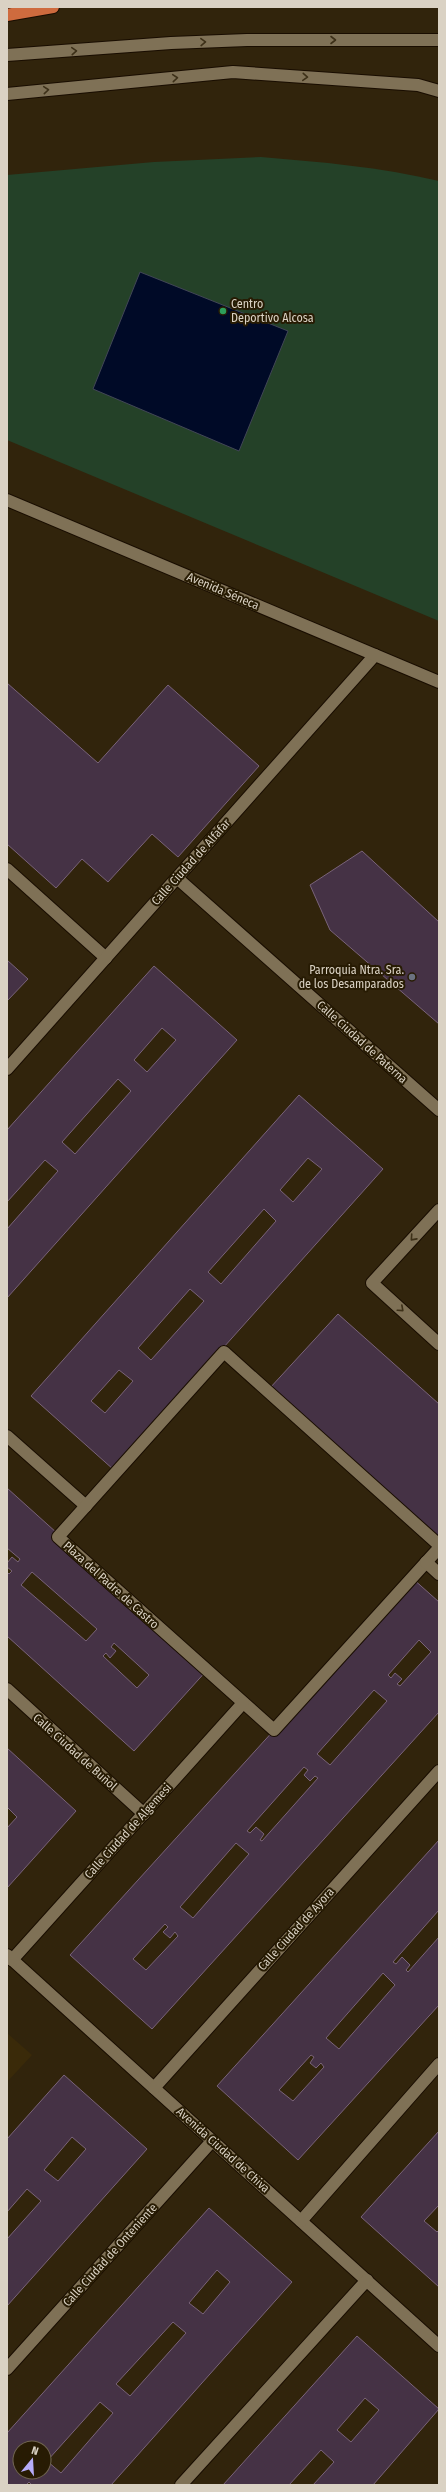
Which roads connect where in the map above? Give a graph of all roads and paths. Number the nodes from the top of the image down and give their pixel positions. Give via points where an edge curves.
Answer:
1 (53, 7) edge
2 (7, 14) edge
3 (439, 40) edge
4 (7, 55) edge
5 (439, 91) edge
6 (7, 94) edge
7 (7, 500) edge
8 (375, 655) junction
9 (439, 682) edge
10 (7, 870) edge
11 (177, 878) junction
12 (106, 958) junction
13 (7, 1069) edge
14 (439, 1110) edge
15 (439, 1210) edge
16 (439, 1344) edge
17 (7, 1436) edge
18 (86, 1506) junction
19 (439, 1545) edge
20 (439, 1548) edge
21 (426, 1562) junction
22 (439, 1574) edge
23 (7, 1689) edge
24 (244, 1703) junction
25 (439, 1771) edge
26 (144, 1814) junction
27 (10, 1958) edge
28 (439, 2064) edge
29 (154, 2088) junction
30 (212, 2141) junction
31 (301, 2221) junction
32 (367, 2280) junction
33 (439, 2346) edge
34 (7, 2369) edge
35 (181, 2485) edge

1 - 2 highway
4 -> 3 street via 247,40
6 -> 5 street via 233,72 418,85
7 - 8 street, Avenida Séneca
8 - 9 street, Avenida Séneca
8 - 11 street, Calle Ciudad de Alfafar
10 - 12 street
11 - 12 street, Calle Ciudad de Alfafar
11 - 14 street, Calle Ciudad de Paterna
12 - 13 street, Calle Ciudad de Alfafar
15 -> 16 street via 372,1283
17 - 18 street
18 - 19 street, Plaza del Padre de Castro via 224,1352
18 - 24 street, Plaza del Padre de Castro via 58,1537
20 - 21 street, Plaza del Padre de Castro
21 - 22 street
21 - 24 street, Plaza del Padre de Castro via 274,1730
23 - 26 street, Calle Ciudad de Buñol
24 - 26 street, Calle Ciudad de Algemesi
25 - 29 street, Calle Ciudad de Ayora
26 - 27 street, Calle Ciudad de Algemesi
27 - 29 street, Avenida Ciudad de Chiva
28 - 31 street
29 - 30 street, Avenida Ciudad de Chiva
30 - 31 street, Avenida Ciudad de Chiva
30 - 34 street, Calle Ciudad de Onteniente
31 - 32 street, Avenida Ciudad de Chiva
32 - 33 street, Avenida Ciudad de Chiva
32 - 35 street

